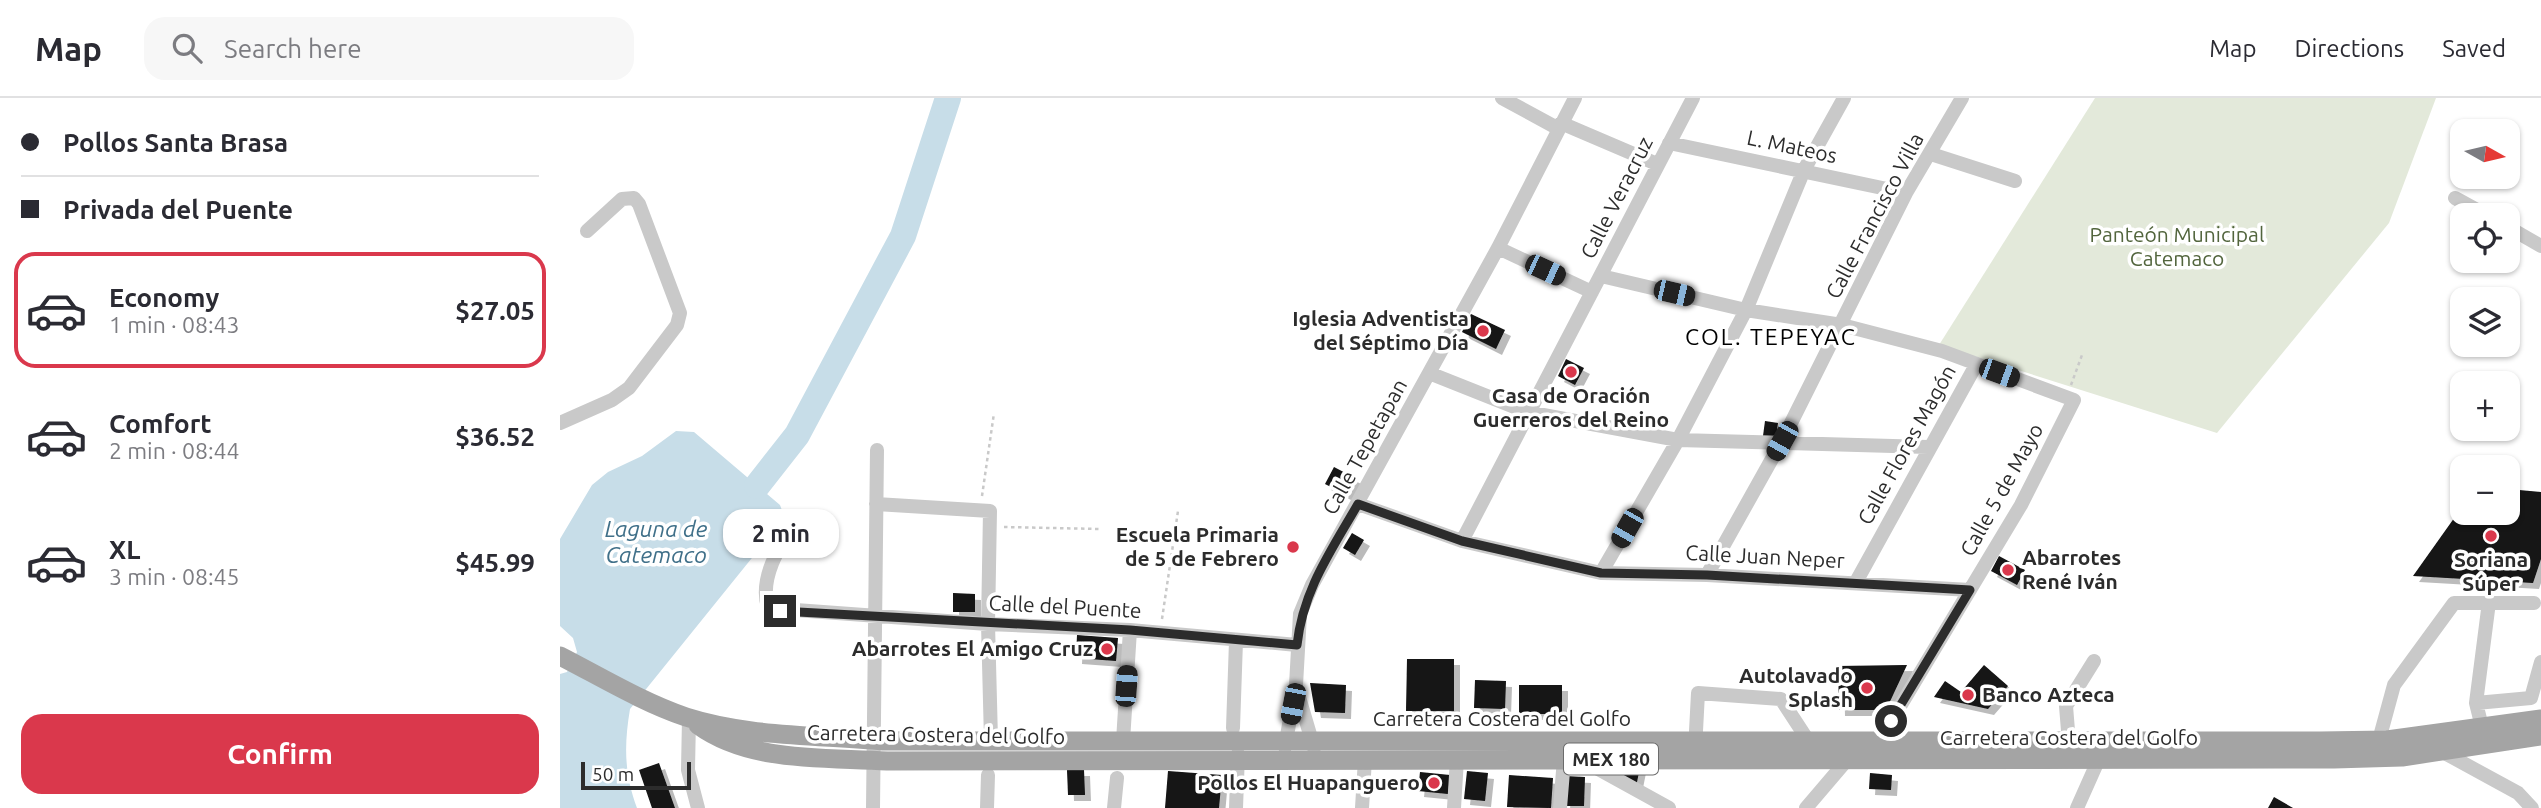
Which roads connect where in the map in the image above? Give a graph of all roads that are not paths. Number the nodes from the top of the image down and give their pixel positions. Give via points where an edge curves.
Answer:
1 (1502, 98) edge
2 (1575, 98) edge
3 (1693, 98) edge
4 (1844, 98) edge
5 (1962, 98) edge
6 (1560, 126) junction
7 (1669, 143) junction
8 (1931, 154) junction
9 (1657, 164) junction
10 (1804, 170) junction
11 (2015, 181) dead end
12 (1906, 193) junction
13 (2455, 198) dead end
14 (2464, 203) edge
15 (587, 231) dead end
16 (2520, 235) edge
17 (2541, 246) edge
18 (1498, 248) junction
19 (1601, 276) junction
20 (1592, 292) junction
21 (1746, 310) junction
22 (1842, 325) junction
23 (1976, 365) junction
24 (1429, 373) junction
25 (1527, 412) junction
26 (560, 423) edge
27 (1678, 440) junction
28 (1782, 441) junction
29 (1928, 447) junction
30 (877, 450) dead end
31 (876, 503) junction
32 (1358, 504) junction
33 (795, 522) dead end
34 (1462, 541) junction
35 (1601, 573) junction
36 (1707, 575) junction
37 (1856, 582) junction
38 (1970, 590) junction
39 (2489, 602) junction
40 (2534, 603) dead end
41 (873, 615) junction
42 (988, 624) junction
43 (1130, 630) junction
44 (1236, 641) junction
45 (1297, 645) junction
46 (561, 656) edge
47 (2094, 661) dead end
48 (2541, 662) edge
49 (1296, 685) junction
50 (2536, 696) edge
51 (2476, 703) junction
52 (689, 718) junction
53 (2541, 719) edge
54 (2482, 727) junction
55 (2538, 739) edge
56 (991, 740) junction
57 (2379, 740) junction
58 (1123, 741) junction
59 (1181, 741) junction
60 (1878, 743) junction
61 (2069, 743) junction
62 (1236, 744) junction
63 (874, 750) junction
64 (1285, 750) junction
65 (1314, 751) junction
66 (1695, 751) junction
67 (1813, 751) junction
68 (2440, 751) junction
69 (2097, 752) junction
70 (1365, 759) junction
71 (1457, 759) junction
72 (1573, 759) junction
73 (1847, 760) junction
74 (1179, 762) junction
75 (988, 775) dead end
76 (1117, 778) dead end
77 (2083, 806) edge
78 (698, 808) edge
79 (873, 808) edge
80 (987, 808) edge
81 (1114, 808) edge
82 (1236, 808) edge
83 (1362, 808) edge
84 (1454, 808) edge
85 (1560, 808) edge
86 (1669, 808) edge
87 (1806, 808) edge
88 (2532, 808) edge

1 - 6 street
2 - 6 street, Calle Tepetapan
3 - 7 street, Calle Veracruz
4 - 10 street
5 - 8 street, Calle Francisco Villa
6 - 9 street
6 - 18 street, Calle Tepetapan
7 - 9 street, Calle Veracruz
7 - 10 street, L. Mateos
8 - 11 street
8 - 12 street, Calle Francisco Villa
9 - 19 street, Calle Veracruz
10 - 12 street, L. Mateos
10 - 21 street
12 - 22 street, Calle Francisco Villa
13 - 14 street
15 - 26 street via 622,199 634,198 680,313 677,325 629,388
16 - 17 street
18 - 20 street
18 - 24 street, Calle Tepetapan
19 - 20 street, Calle Veracruz
19 - 21 street
20 - 25 street, Calle Veracruz
21 - 22 street
21 - 27 street
22 - 23 street via 1942,351
22 - 28 street, Calle Francisco Villa
23 - 29 street, Calle Flores Magón
23 - 38 street, Calle 5 de Mayo via 2071,399 2021,505
24 - 25 street
24 - 32 street, Calle Tepetapan
25 - 27 street
25 - 34 street, Calle Veracruz
27 - 28 street
27 - 35 street
28 - 29 street
28 - 36 street, Calle Francisco Villa
29 - 37 street, Calle Flores Magón
30 - 31 street
31 - 41 street
31 - 42 street via 990,511
32 - 34 street, Calle Juan Neper
32 - 45 street, Calle Tepetapan via 1312,585 1300,614
33 - 41 street, Calle del Puente via 775,554 764,595 768,608
34 - 35 street, Calle Juan Neper
35 - 36 street, Calle Juan Neper
36 - 37 street, Calle Juan Neper
37 - 38 street, Calle Juan Neper
38 - 60 street, Calle 5 de Mayo
39 - 40 street
39 - 51 street
39 - 57 street via 2454,603 2394,685
41 - 42 street, Calle del Puente
41 - 63 street
42 - 43 street, Calle del Puente
42 - 56 street
43 - 44 street, Calle del Puente
43 - 58 street
44 - 45 street, Calle del Puente
44 - 62 street
45 - 49 street, Calle Tepetapan
46 - 52 main road, Carretera Costera del Golfo
47 - 61 street via 2066,706
48 - 50 street
49 - 64 street, Calle Tepetapan
49 - 65 street
50 - 51 street
51 - 54 street
52 - 63 main road, Carretera Costera del Golfo / MEX 180
52 - 78 street via 688,770
53 - 54 main road, Carretera Costera del Golfo / MEX 180
54 - 57 main road, Carretera Costera del Golfo / MEX 180
55 - 68 main road, Carretera Costera del Golfo / MEX 180
56 - 58 main road, Carretera Costera del Golfo / MEX 180
56 - 63 main road, Carretera Costera del Golfo / MEX 180
57 - 69 main road, Carretera Costera del Golfo / MEX 180
58 - 59 main road, Carretera Costera del Golfo / MEX 180
59 - 62 main road, Carretera Costera del Golfo / MEX 180
59 - 74 street
60 - 61 main road, Carretera Costera del Golfo / MEX 180
60 - 67 main road, Carretera Costera del Golfo / MEX 180
61 - 69 main road, Carretera Costera del Golfo / MEX 180
62 - 64 main road, Carretera Costera del Golfo / MEX 180
62 - 74 main road, Carretera Costera del Golfo / MEX 180
62 - 82 street
63 - 74 main road, Carretera Costera del Golfo / MEX 180
63 - 79 street
64 - 65 main road, Carretera Costera del Golfo / MEX 180
65 - 66 main road, Carretera Costera del Golfo / MEX 180
65 - 70 main road, Carretera Costera del Golfo / MEX 180
66 - 67 main road, Carretera Costera del Golfo / MEX 180
66 - 67 street via 1698,693 1781,699
66 - 72 main road, Carretera Costera del Golfo / MEX 180
67 - 73 main road, Carretera Costera del Golfo / MEX 180
68 - 69 main road, Carretera Costera del Golfo / MEX 180 via 2388,758
68 - 88 street via 2518,793
69 - 73 main road, Carretera Costera del Golfo / MEX 180
69 - 77 street
70 - 71 main road, Carretera Costera del Golfo / MEX 180
70 - 83 street
71 - 72 main road, Carretera Costera del Golfo / MEX 180
71 - 84 street
72 - 85 street
72 - 86 street
73 - 87 street
75 - 80 street
76 - 81 street

